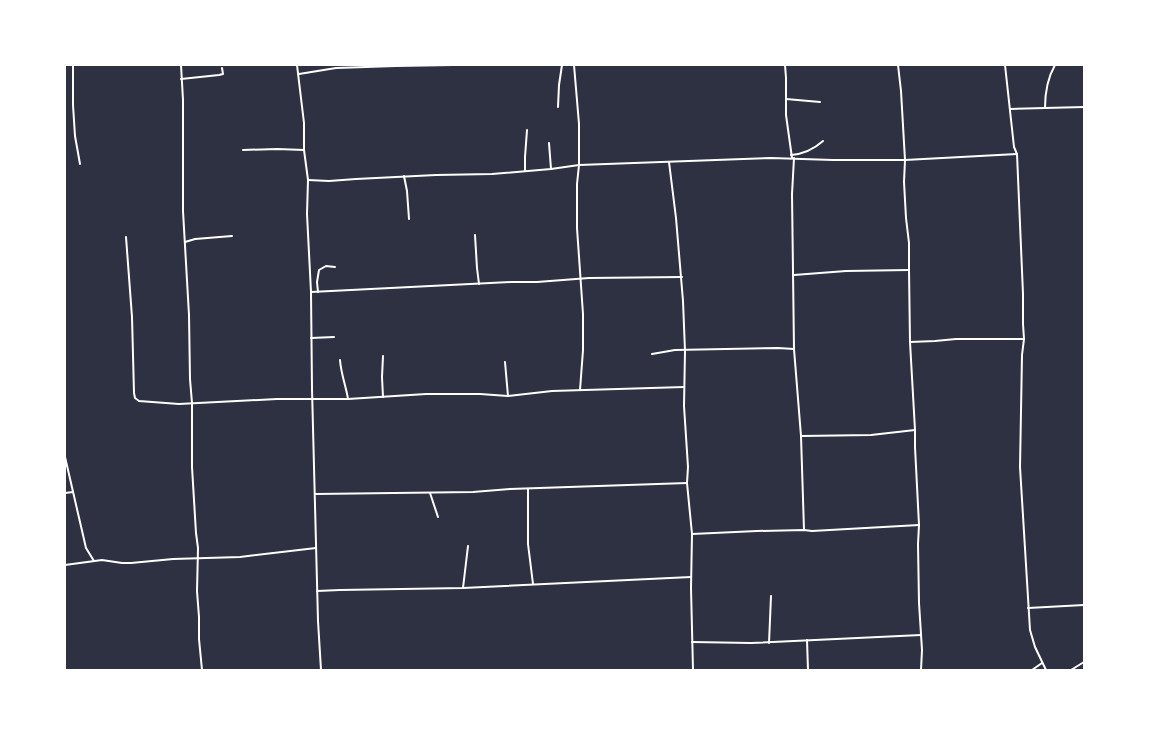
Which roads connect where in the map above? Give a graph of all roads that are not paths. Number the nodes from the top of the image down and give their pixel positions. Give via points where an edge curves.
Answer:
1 (73, 65) edge
2 (180, 65) edge
3 (297, 65) edge
4 (453, 65) edge
5 (562, 65) edge
6 (574, 65) edge
7 (784, 65) edge
8 (898, 65) edge
9 (1005, 65) edge
10 (1055, 65) edge
11 (352, 66) edge
12 (222, 68) dead end
13 (299, 74) junction
14 (181, 79) junction
15 (786, 99) junction
16 (820, 102) dead end
17 (558, 107) dead end
18 (1084, 107) edge
19 (1045, 108) junction
20 (1010, 109) junction
21 (527, 130) dead end
22 (823, 141) dead end
23 (550, 143) dead end
24 (243, 150) dead end
25 (304, 150) junction
26 (1017, 154) junction
27 (792, 157) junction
28 (905, 160) junction
29 (669, 162) junction
30 (80, 164) dead end
31 (579, 165) junction
32 (551, 169) junction
33 (525, 171) junction
34 (404, 176) junction
35 (308, 180) junction
36 (409, 219) dead end
37 (475, 235) dead end
38 (232, 236) dead end
39 (126, 237) dead end
40 (185, 242) junction
41 (335, 267) dead end
42 (909, 270) junction
43 (794, 275) junction
44 (682, 277) junction
45 (581, 278) junction
46 (480, 284) junction
47 (311, 292) junction
48 (318, 292) junction
49 (334, 337) dead end
50 (311, 338) junction
51 (1024, 338) junction
52 (910, 342) junction
53 (794, 349) junction
54 (685, 351) junction
55 (652, 354) dead end
56 (383, 356) dead end
57 (340, 360) dead end
58 (505, 362) dead end
59 (684, 386) junction
60 (580, 390) junction
61 (508, 396) junction
62 (383, 397) junction
63 (312, 399) junction
64 (348, 399) junction
65 (192, 403) junction
66 (915, 430) junction
67 (801, 436) junction
68 (65, 457) edge
69 (687, 483) junction
70 (528, 489) junction
71 (73, 492) junction
72 (65, 493) edge
73 (430, 493) junction
74 (315, 494) junction
75 (438, 517) dead end
76 (918, 525) junction
77 (804, 530) junction
78 (692, 534) junction
79 (468, 546) dead end
80 (316, 548) junction
81 (198, 559) junction
82 (94, 561) junction
83 (65, 565) edge
84 (691, 577) junction
85 (533, 584) junction
86 (463, 588) junction
87 (317, 591) junction
88 (771, 596) dead end
89 (1084, 605) edge
90 (1028, 608) junction
91 (921, 635) junction
92 (807, 640) junction
93 (692, 642) junction
94 (769, 643) junction
95 (1084, 662) edge
96 (1042, 663) junction
97 (202, 670) edge
98 (321, 670) edge
99 (693, 670) edge
100 (808, 670) edge
101 (921, 670) edge
102 (1032, 670) edge
103 (1046, 670) edge
104 (1071, 670) edge

1 - 30 street via 75,136
2 - 14 street
3 - 13 street
4 - 11 street
5 - 17 street
6 - 31 street via 579,124
7 - 15 street
8 - 28 street
9 - 20 street
10 - 19 street via 1046,86
11 - 13 street
12 - 14 street via 222,74 219,76
13 - 25 street
14 - 40 street
15 - 16 street
15 - 27 street
18 - 19 street
19 - 20 street
20 - 26 street
21 - 33 street
22 - 27 street via 812,149
23 - 32 street
24 - 25 street
25 - 35 street
26 - 28 street
26 - 51 street
27 - 28 street
27 - 29 street
27 - 43 street
28 - 42 street
29 - 31 street
29 - 44 street
31 - 32 street
31 - 45 street via 577,228
32 - 33 street
33 - 34 street
34 - 35 street
34 - 36 street
35 - 47 street
37 - 46 street
38 - 40 street
39 - 65 street via 135,398 156,403
40 - 65 street
41 - 48 street via 326,266 319,270
42 - 43 street
42 - 52 street
43 - 53 street
44 - 45 street
44 - 54 street
45 - 46 street
45 - 60 street via 583,350
46 - 48 street
47 - 48 street
47 - 50 street
49 - 50 street
50 - 63 street
51 - 52 street
51 - 90 street via 1020,467
52 - 66 street
53 - 54 street
53 - 67 street
54 - 55 street
54 - 59 street
56 - 62 street
57 - 64 street
58 - 61 street
59 - 60 street
59 - 69 street
60 - 61 street
61 - 62 street via 426,394
62 - 64 street
63 - 64 street
63 - 65 street
63 - 74 street
65 - 81 street via 192,467
66 - 67 street via 871,435
66 - 76 street
67 - 77 street
68 - 71 street
69 - 70 street
69 - 78 street
70 - 73 street
70 - 85 street via 528,544
71 - 72 street
71 - 82 street via 86,548
73 - 74 street
73 - 75 street
74 - 80 street
76 - 77 street
76 - 91 street
77 - 78 street
78 - 84 street
79 - 86 street
80 - 81 street
80 - 87 street
81 - 82 street via 131,563
81 - 97 street via 197,591
82 - 83 street
84 - 85 street
84 - 93 street
85 - 86 street
86 - 87 street
87 - 98 street
88 - 94 street
89 - 90 street
90 - 96 street via 1032,639
91 - 92 street
91 - 101 street
92 - 94 street
92 - 100 street
93 - 94 street
93 - 99 street
95 - 104 street
96 - 102 street
96 - 103 street

